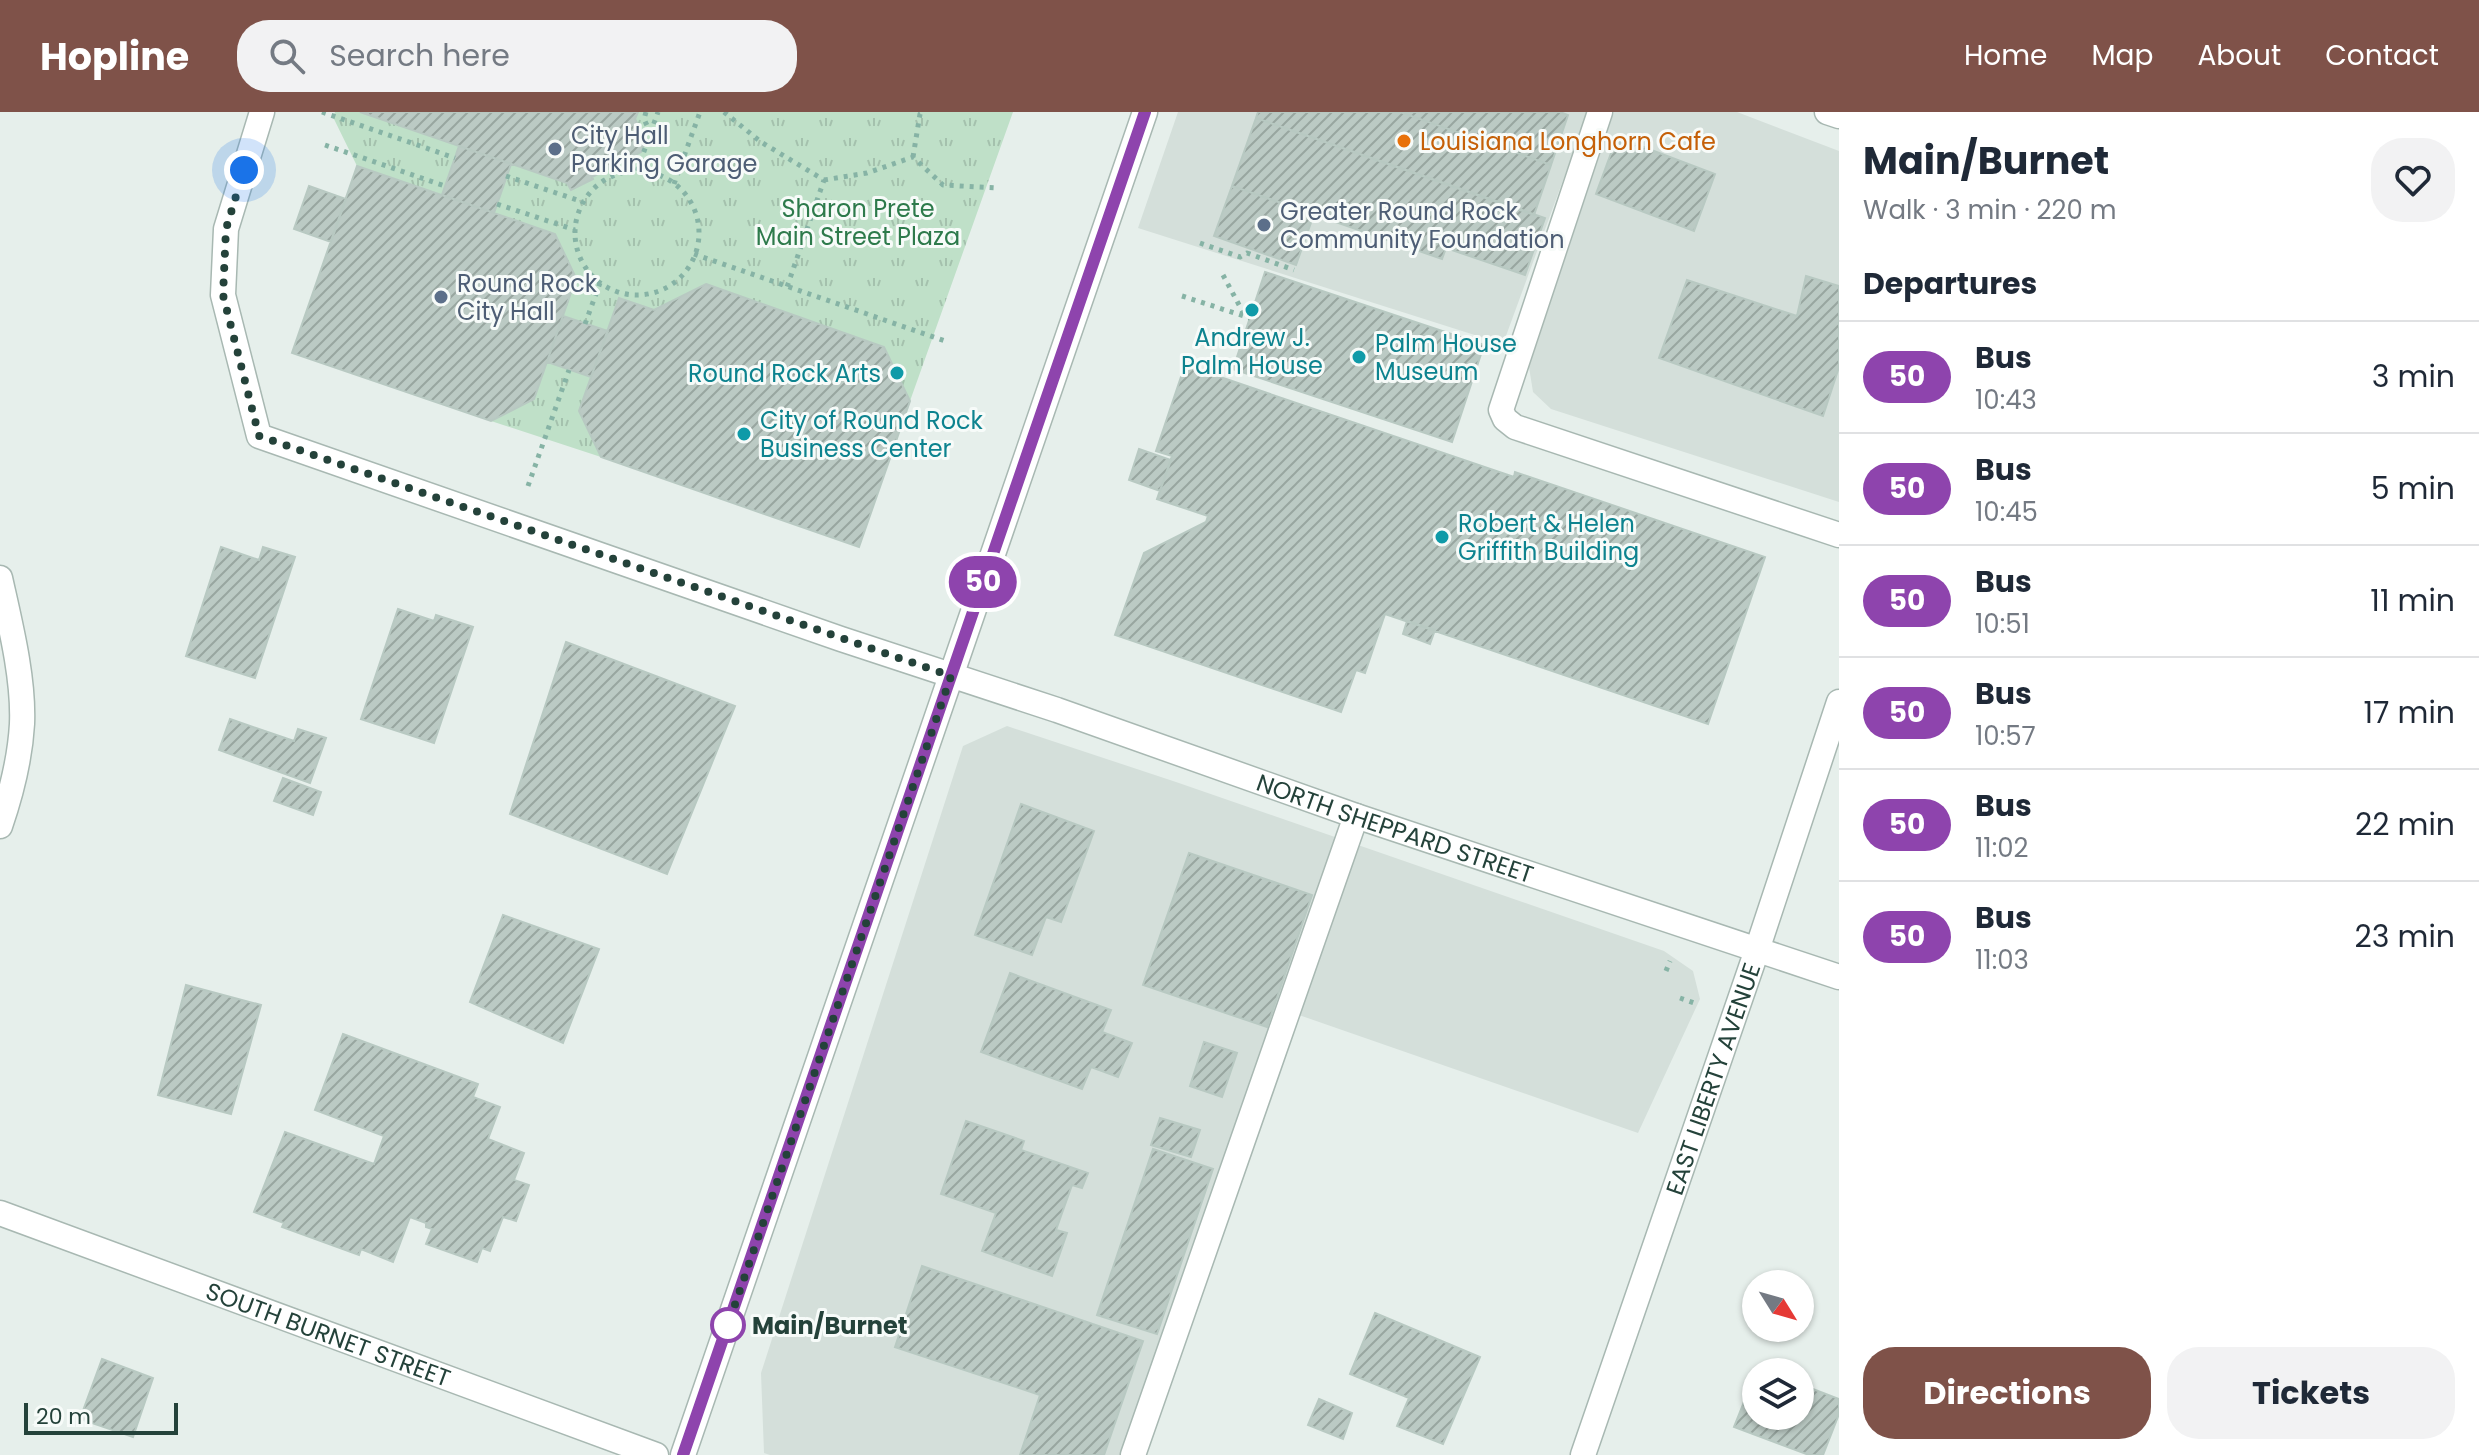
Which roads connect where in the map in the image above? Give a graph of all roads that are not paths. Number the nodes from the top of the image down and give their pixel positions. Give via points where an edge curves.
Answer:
1 (262, 112) edge
2 (1145, 112) edge
3 (1600, 112) edge
4 (1827, 112) edge
5 (1839, 116) edge
6 (1839, 535) edge
7 (0, 578) edge
8 (951, 676) junction
9 (1839, 702) edge
10 (1356, 816) junction
11 (0, 826) edge
12 (1757, 950) junction
13 (1839, 977) edge
14 (0, 1213) edge
15 (656, 1455) edge
16 (683, 1455) edge
17 (1133, 1455) edge
18 (1583, 1455) edge

1 - 8 street, NORTH SHEPPARD STREET via 226,229 223,295 259,436
2 - 8 street
3 - 6 street via 1501,410 1505,419 1515,427
4 - 5 street
7 - 11 street via 17,663 22,723
8 - 10 street, NORTH SHEPPARD STREET
8 - 16 street
9 - 12 street, EAST LIBERTY AVENUE
10 - 12 street, NORTH SHEPPARD STREET
10 - 17 street
12 - 13 street, NORTH SHEPPARD STREET
12 - 18 street, EAST LIBERTY AVENUE
14 - 15 street, SOUTH BURNET STREET

